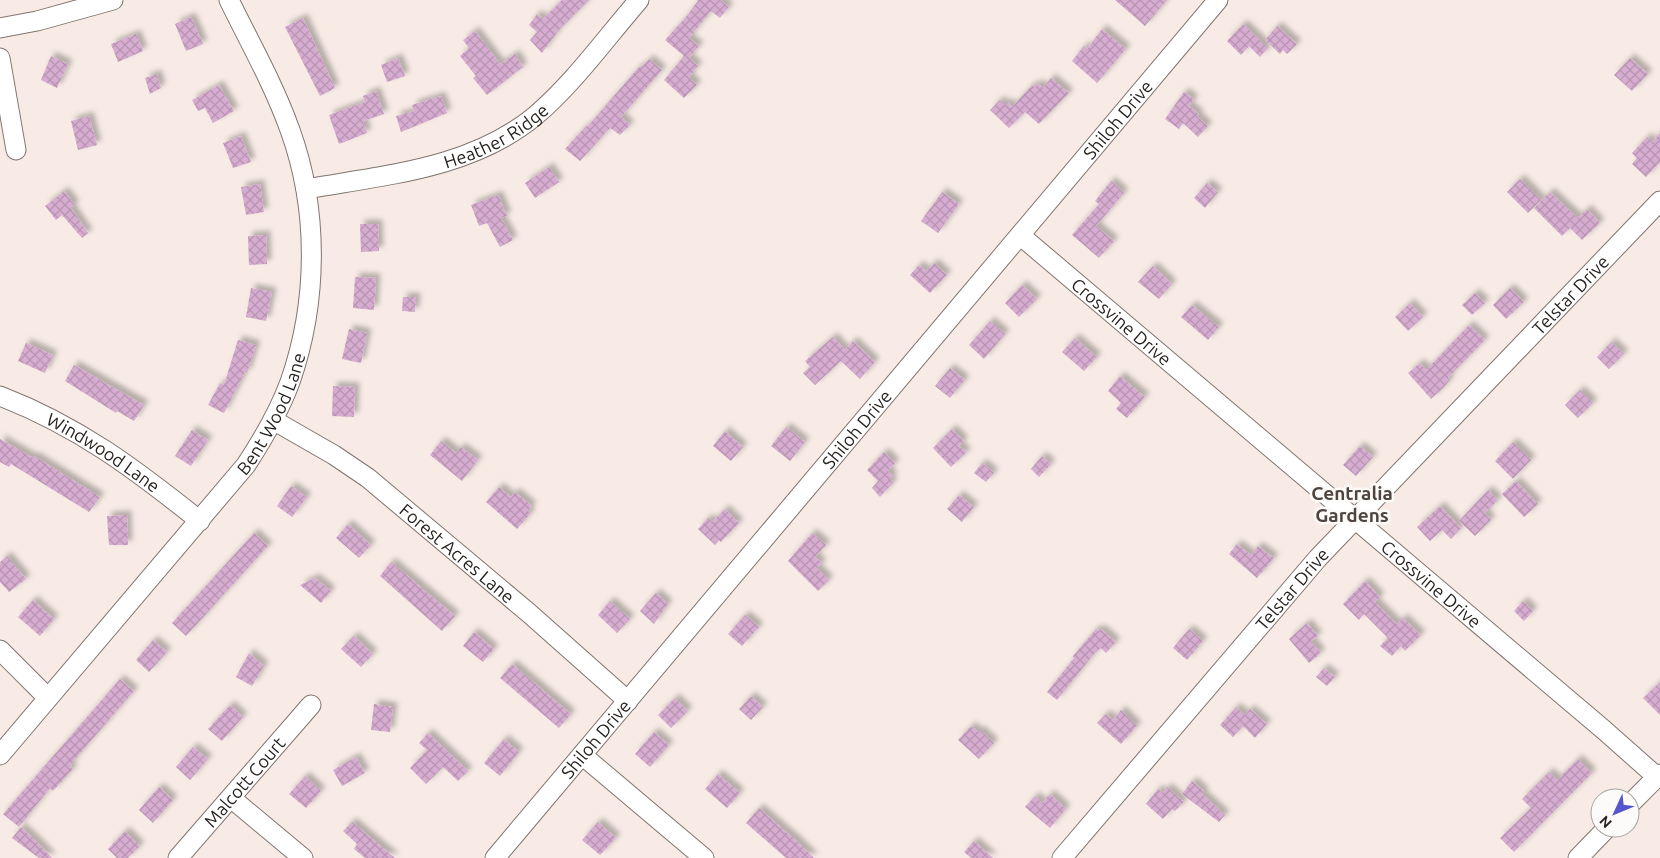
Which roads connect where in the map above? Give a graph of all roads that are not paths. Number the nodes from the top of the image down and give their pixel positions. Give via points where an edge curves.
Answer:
1 (113, 0) edge
2 (229, 0) edge
3 (639, 0) edge
4 (1218, 0) edge
5 (0, 28) edge
6 (0, 58) edge
7 (16, 150) dead end
8 (306, 189) junction
9 (1660, 201) edge
10 (1021, 236) junction
11 (0, 396) edge
12 (273, 420) junction
13 (1355, 519) junction
14 (200, 520) junction
15 (0, 650) edge
16 (48, 698) junction
17 (628, 701) junction
18 (311, 705) dead end
19 (0, 755) edge
20 (582, 755) junction
21 (1658, 776) edge
22 (1640, 794) edge
23 (231, 798) junction
24 (1597, 838) edge
25 (178, 858) edge
26 (303, 858) edge
27 (495, 858) edge
28 (704, 858) edge
29 (1062, 858) edge
30 (1578, 858) edge

1 - 5 street
2 - 8 street, Bent Wood Lane via 280,103
3 - 8 street, Heather Ridge via 557,95 510,134 455,160
4 - 10 street, Shiloh Drive
6 - 7 street
8 - 12 street, Bent Wood Lane via 311,270 307,314 290,383
9 - 13 street, Telstar Drive
10 - 13 street, Crossvine Drive
10 - 17 street, Shiloh Drive
11 - 14 street, Windwood Lane via 78,432
12 - 14 street, Bent Wood Lane via 246,465
12 - 17 street, Forest Acres Lane via 334,454 368,478
13 - 21 street, Crossvine Drive
13 - 29 street, Telstar Drive via 1244,642
14 - 16 street, Bent Wood Lane
15 - 16 street
16 - 19 street, Bent Wood Lane
17 - 20 street, Shiloh Drive
18 - 23 street, Malcott Court
20 - 27 street, Shiloh Drive
20 - 28 street
21 - 22 street
23 - 25 street, Malcott Court
23 - 26 street
24 - 30 street

